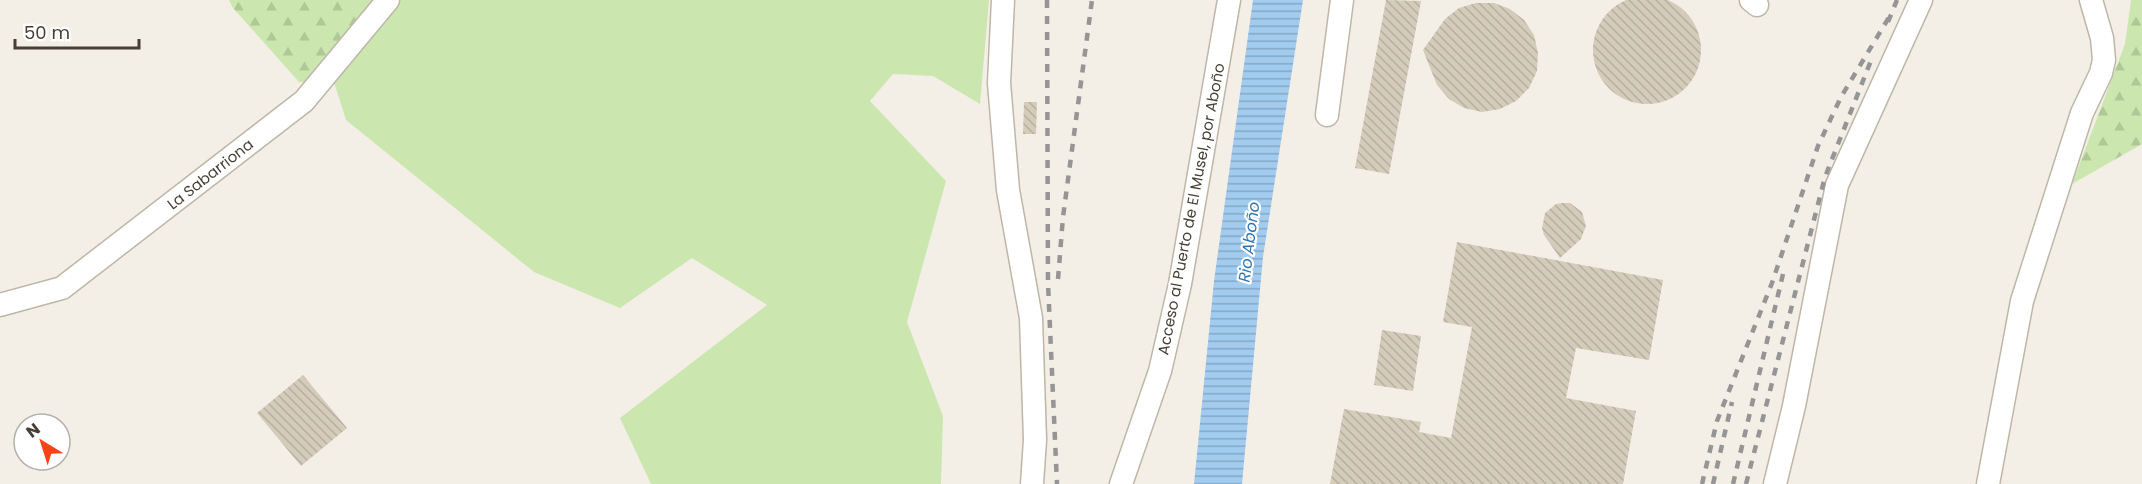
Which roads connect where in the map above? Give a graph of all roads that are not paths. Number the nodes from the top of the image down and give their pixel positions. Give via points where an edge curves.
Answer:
1 (388, 0) edge
2 (1003, 0) edge
3 (1229, 0) edge
4 (1342, 0) edge
5 (1922, 0) edge
6 (2091, 0) edge
7 (1327, 115) dead end
8 (0, 305) edge
9 (1032, 484) edge
10 (1121, 484) edge
11 (1775, 484) edge
12 (1988, 484) edge

1 - 8 street, La Sabarriona via 304,101 62,288
2 - 9 street via 999,83 1008,190 1030,318 1035,440
3 - 10 street, Acceso al Puerto de El Musel, por Aboño via 1180,284 1160,371
4 - 7 street
5 - 11 street via 1837,185
6 - 12 street via 2104,60 2082,113 2022,301

